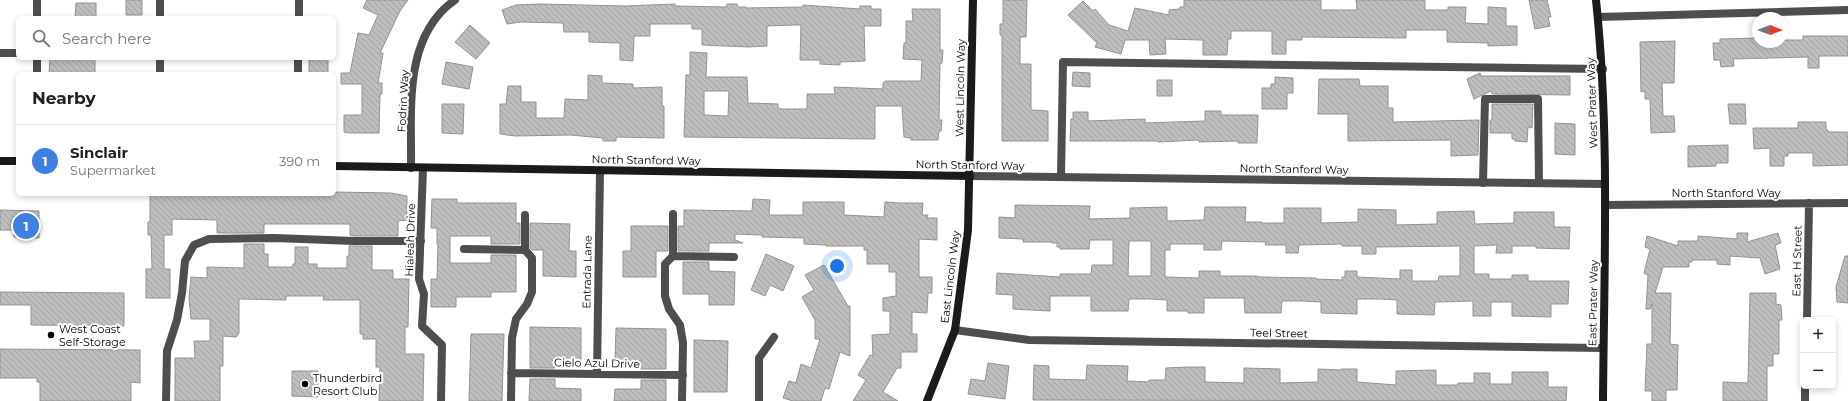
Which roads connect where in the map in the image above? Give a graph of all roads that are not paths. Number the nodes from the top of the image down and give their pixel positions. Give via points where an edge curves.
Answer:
1 (37, 0) edge
2 (160, 0) edge
3 (299, 0) edge
4 (455, 0) edge
5 (973, 0) edge
6 (1596, 0) edge
7 (1848, 10) edge
8 (37, 16) edge
9 (160, 16) edge
10 (299, 16) edge
11 (1598, 17) junction
12 (0, 53) edge
13 (16, 53) edge
14 (37, 60) edge
15 (160, 60) edge
16 (298, 60) edge
17 (1603, 69) junction
18 (37, 72) edge
19 (160, 72) edge
20 (298, 72) edge
21 (0, 161) edge
22 (16, 161) edge
23 (336, 166) edge
24 (411, 168) junction
25 (423, 168) junction
26 (600, 171) junction
27 (970, 176) junction
28 (1061, 177) junction
29 (1483, 183) junction
30 (1539, 183) junction
31 (1605, 184) junction
32 (1809, 203) junction
33 (1848, 203) edge
34 (1605, 205) junction
35 (673, 214) dead end
36 (525, 215) dead end
37 (421, 241) junction
38 (464, 249) dead end
39 (525, 250) junction
40 (673, 256) junction
41 (734, 257) dead end
42 (1807, 317) edge
43 (955, 330) junction
44 (774, 337) dead end
45 (1603, 348) junction
46 (511, 373) junction
47 (597, 374) junction
48 (682, 375) junction
49 (1805, 389) edge
50 (166, 401) edge
51 (441, 401) edge
52 (511, 401) edge
53 (682, 401) edge
54 (758, 401) edge
55 (927, 401) edge
56 (1603, 401) edge
57 (1805, 401) edge

1 - 8 street
2 - 9 street
3 - 10 street
4 - 24 street, Fodrin Way via 431,25 418,50 412,78
5 - 27 street, West Lincoln Way
6 - 11 street, West Prater Way
7 - 11 street
11 - 17 street, West Prater Way
12 - 13 street
14 - 18 street
15 - 19 street
16 - 20 street
17 - 28 street via 1063,62
17 - 31 street, West Prater Way
21 - 22 street
23 - 24 street, North Stanford Way
24 - 25 street, North Stanford Way
25 - 26 street, North Stanford Way
25 - 37 street, Hialeah Drive
26 - 27 street, North Stanford Way
26 - 47 street, Entrada Lane
27 - 28 street, North Stanford Way
27 - 43 street, East Lincoln Way via 968,230
28 - 29 street, North Stanford Way
29 - 30 street, North Stanford Way
29 - 30 street via 1485,99 1538,99
30 - 31 street, North Stanford Way
31 - 34 street, West Prater Way
32 - 33 street, North Stanford Way
32 - 34 street, North Stanford Way
32 - 42 street, East H Street
34 - 45 street, East Prater Way
35 - 40 street
36 - 39 street
37 - 50 street via 209,239 194,245 185,261 177,320 167,351
37 - 51 street, Hialeah Drive via 419,279 424,294 422,326 442,345
38 - 39 street
39 - 46 street via 532,258 532,292 516,319 512,338
40 - 41 street
40 - 48 street via 665,264 664,296 680,325 683,343
43 - 45 street, Teel Street via 1029,340
43 - 55 street, East Lincoln Way
44 - 54 street via 759,358
45 - 56 street, East Prater Way
46 - 47 street, Cielo Azul Drive
46 - 52 street
47 - 48 street, Cielo Azul Drive
48 - 53 street
49 - 57 street

